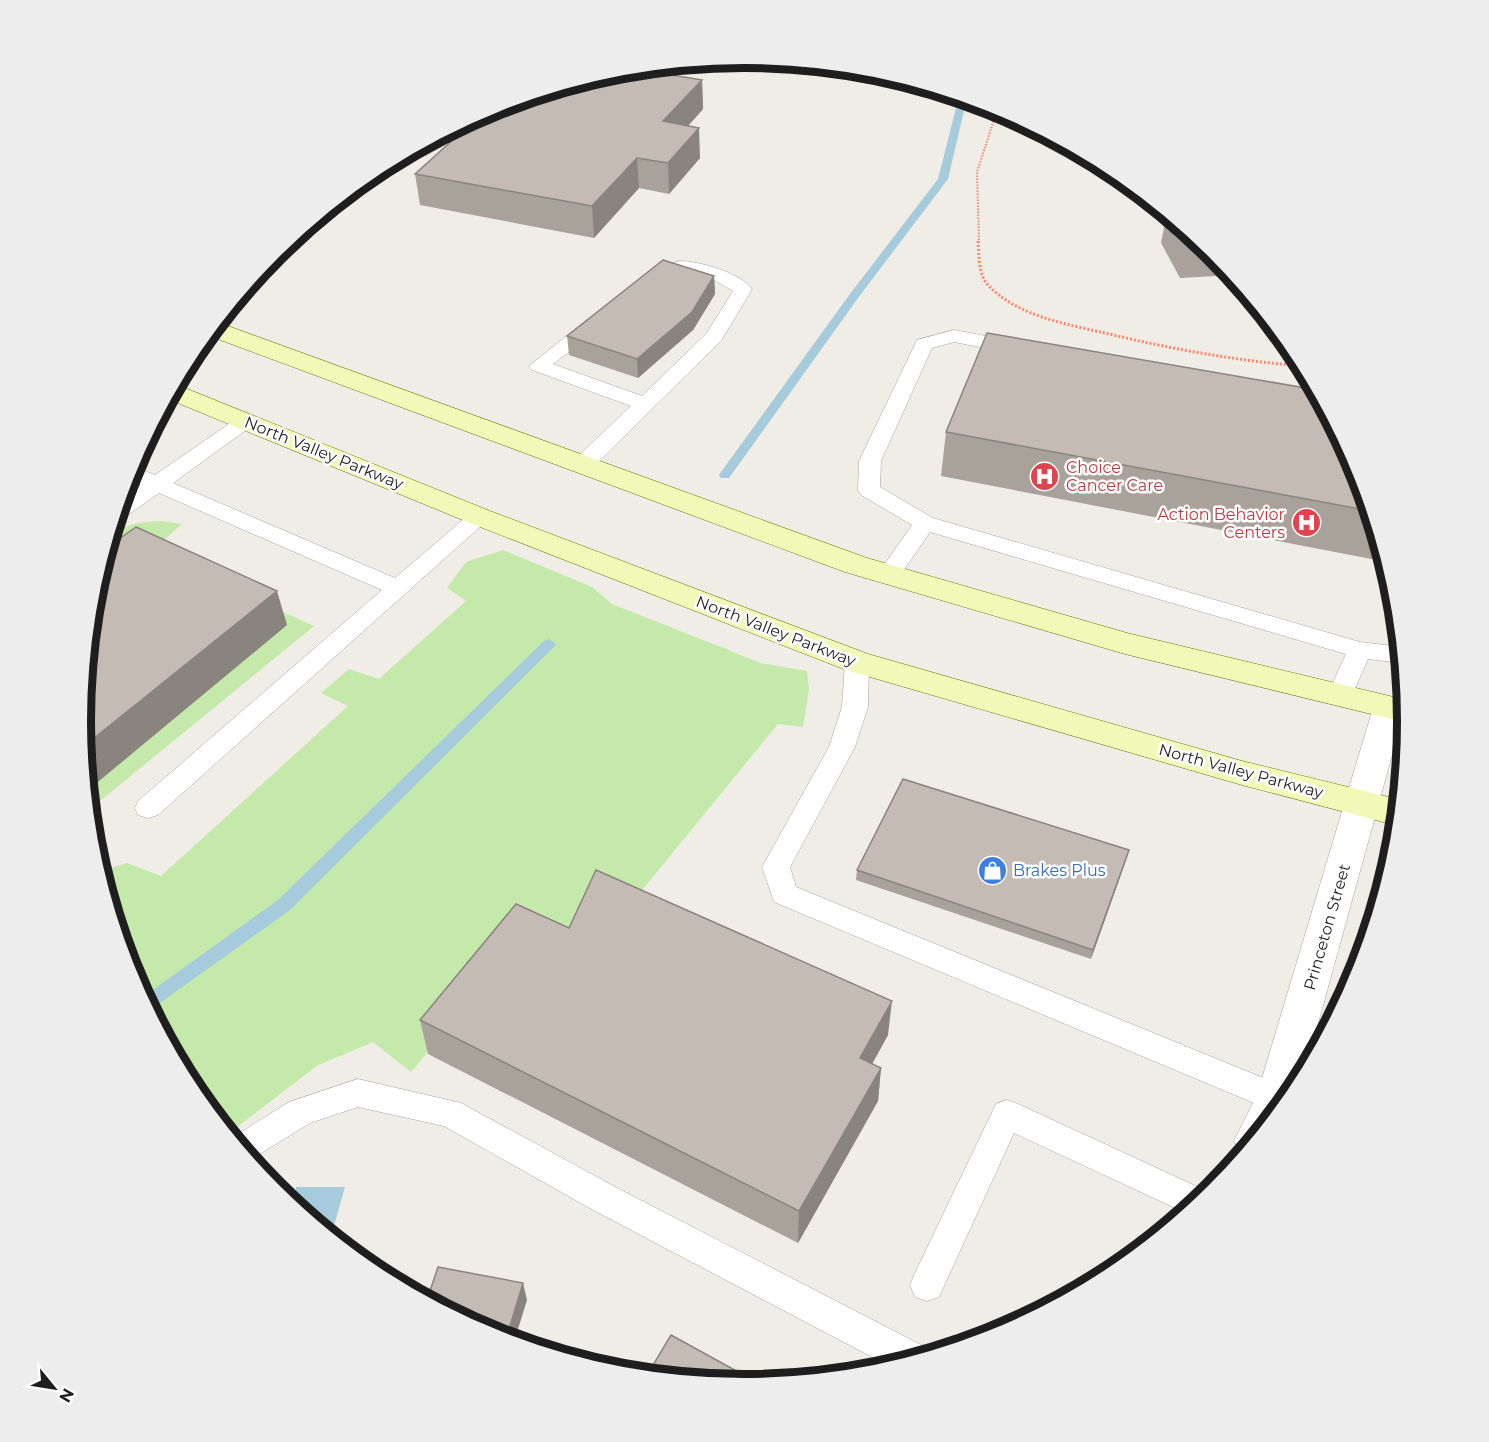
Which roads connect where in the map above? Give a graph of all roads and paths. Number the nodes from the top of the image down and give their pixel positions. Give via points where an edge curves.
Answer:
1 (995, 117) edge
2 (632, 294) edge
3 (614, 308) edge
4 (220, 331) edge
5 (1036, 352) edge
6 (1292, 365) edge
7 (179, 394) edge
8 (646, 404) junction
9 (246, 421) junction
10 (582, 465) junction
11 (139, 477) edge
12 (155, 485) junction
13 (129, 504) edge
14 (480, 517) junction
15 (925, 524) junction
16 (889, 575) junction
17 (398, 588) junction
18 (1359, 650) junction
19 (1394, 654) edge
20 (858, 662) junction
21 (1340, 696) junction
22 (1398, 710) edge
23 (1363, 803) junction
24 (148, 808) dead end
25 (1391, 811) edge
26 (1277, 1098) junction
27 (1274, 1103) edge
28 (247, 1145) edge
29 (1189, 1199) edge
30 (927, 1285) dead end
31 (903, 1355) edge

1 - 6 path via 977,172 979,265 987,284 1015,305 1055,321 1172,349
2 - 8 lane via 660,272 682,265 731,280 743,289 714,337
3 - 8 lane via 539,366
4 - 10 main road
5 - 15 lane via 954,336 924,344 870,461 869,490
7 - 9 main road, North Valley Parkway
8 - 10 lane
9 - 12 lane
9 - 14 main road, North Valley Parkway
10 - 16 main road
11 - 12 lane
12 - 13 lane
12 - 17 lane
14 - 17 lane
14 - 20 main road, North Valley Parkway
15 - 16 lane
15 - 18 lane
16 - 21 main road via 1125,643
17 - 24 lane
18 - 19 lane
18 - 21 lane
20 - 23 main road, North Valley Parkway via 1242,773
20 - 26 lane via 855,707 842,747 776,867 784,894
21 - 22 main road
22 - 23 street, Princeton Street
23 - 25 main road, North Valley Parkway
23 - 26 street, Princeton Street
26 - 27 street, Princeton Street
28 - 31 lane via 300,1112 358,1093 450,1113
29 - 30 lane via 1007,1114

